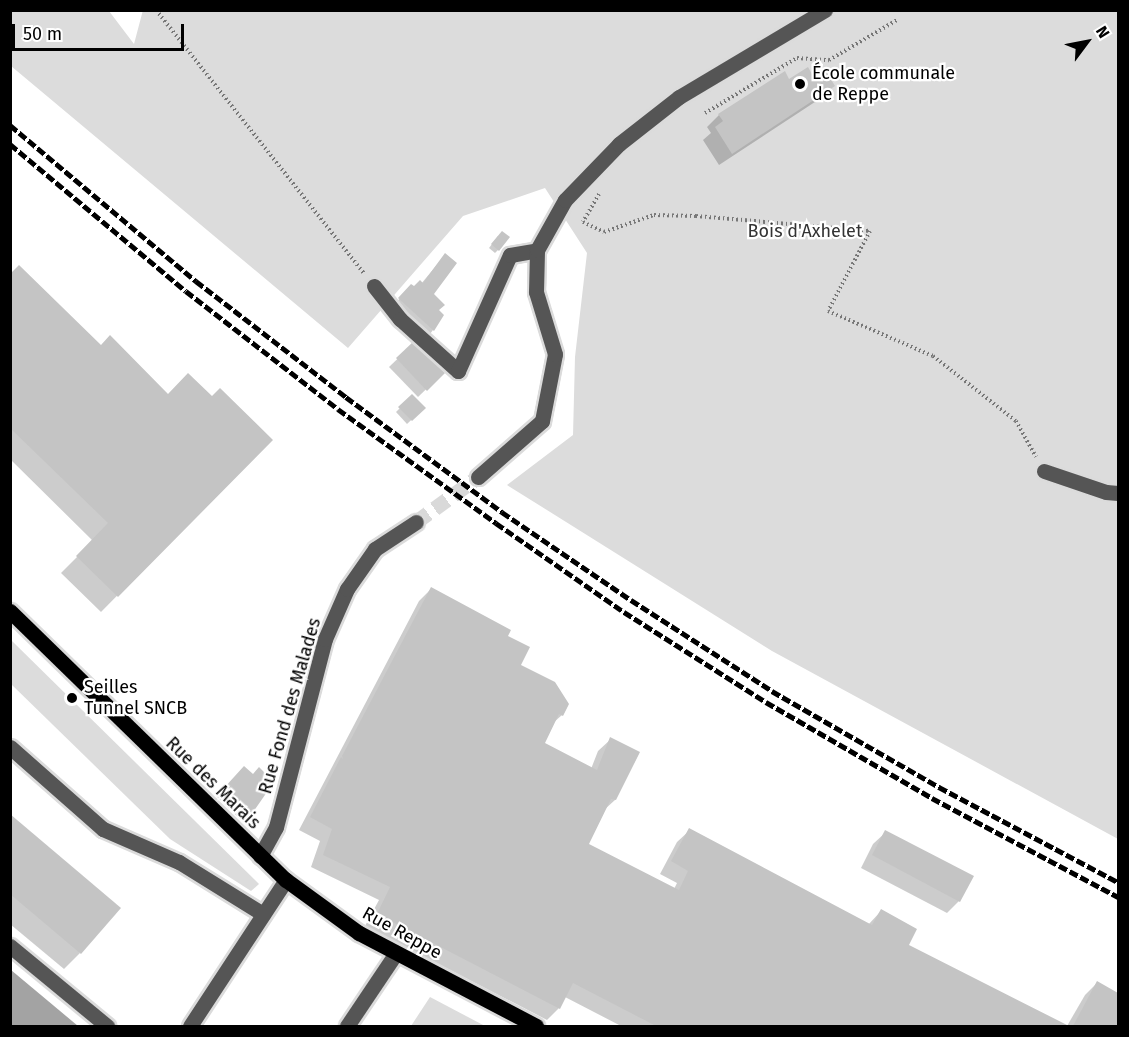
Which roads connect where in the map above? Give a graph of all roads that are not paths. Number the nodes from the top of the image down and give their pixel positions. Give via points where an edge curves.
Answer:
1 (825, 10) edge
2 (537, 250) junction
3 (374, 286) road end
4 (1044, 471) road end
5 (478, 477) tunnel mouth
6 (1119, 493) edge
7 (416, 522) tunnel mouth
8 (10, 611) edge
9 (10, 747) edge
10 (260, 856) junction
11 (285, 880) junction
12 (263, 914) junction
13 (10, 946) edge
14 (396, 953) junction
15 (107, 1026) edge
16 (190, 1026) edge
17 (347, 1026) edge
18 (536, 1026) edge

1 - 2 street via 679,97 619,144 565,200
2 - 3 street via 510,255 458,371 400,319
2 - 5 street via 536,292 555,354 542,421
4 - 6 street
7 - 10 street, Rue Fond des Malades via 375,549 347,589 325,639 276,827
8 - 10 main road, Rue des Marais
9 - 12 street via 104,829 179,862
10 - 11 main road, Rue Reppe
11 - 12 street
11 - 14 main road, Rue Reppe via 359,933
12 - 16 street
13 - 15 street
14 - 17 street
14 - 18 main road, Rue Reppe

